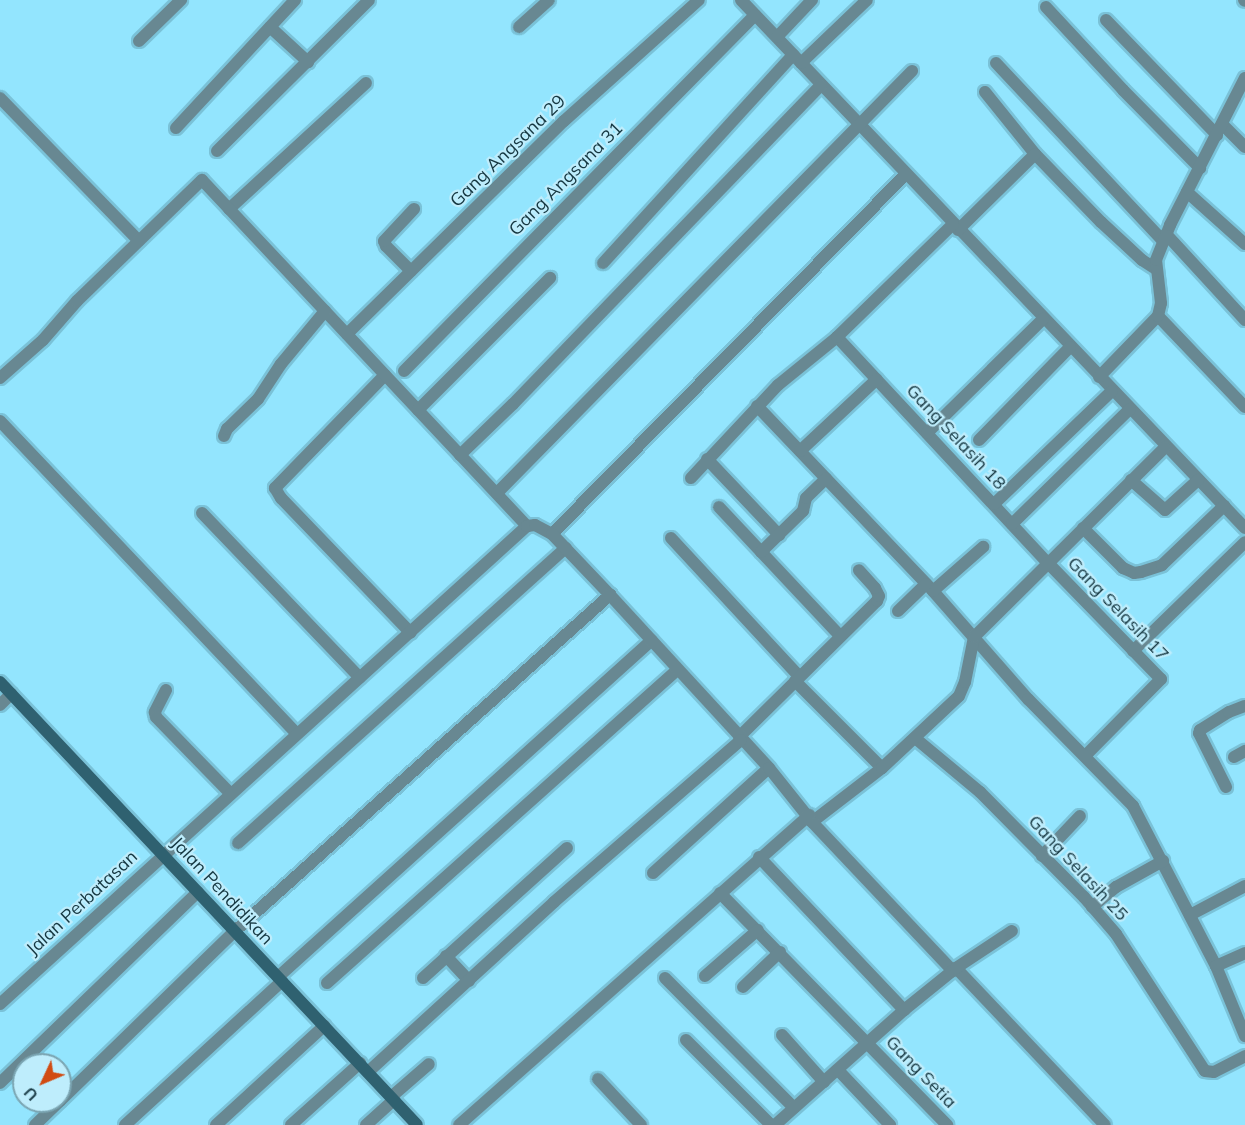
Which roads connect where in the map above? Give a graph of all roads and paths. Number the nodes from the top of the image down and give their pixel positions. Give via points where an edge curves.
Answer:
1 (181, 0) edge
2 (295, 0) edge
3 (369, 0) edge
4 (549, 0) edge
5 (699, 0) edge
6 (741, 0) edge
7 (812, 0) edge
8 (867, 0) edge
9 (1047, 7) dead end
10 (755, 15) junction
11 (1106, 20) dead end
12 (270, 27) junction
13 (519, 27) dead end
14 (777, 37) junction
15 (139, 41) dead end
16 (797, 59) junction
17 (308, 62) junction
18 (996, 63) dead end
19 (912, 71) dead end
20 (1245, 78) edge
21 (366, 83) dead end
22 (821, 85) junction
23 (985, 92) dead end
24 (0, 98) edge
25 (860, 126) junction
26 (176, 128) dead end
27 (1220, 130) junction
28 (1245, 147) edge
29 (217, 151) dead end
30 (1035, 154) junction
31 (1200, 168) junction
32 (906, 174) junction
33 (1187, 192) junction
34 (229, 209) junction
35 (414, 209) dead end
36 (956, 227) junction
37 (1164, 237) junction
38 (139, 241) junction
39 (1245, 244) edge
40 (603, 263) dead end
41 (1156, 269) junction
42 (411, 271) junction
43 (550, 278) dead end
44 (325, 311) junction
45 (1158, 316) junction
46 (1043, 319) junction
47 (1245, 320) edge
48 (347, 334) junction
49 (837, 337) junction
50 (1070, 347) junction
51 (404, 371) dead end
52 (385, 375) junction
53 (1099, 377) junction
54 (0, 378) edge
55 (877, 379) junction
56 (1112, 391) junction
57 (757, 406) junction
58 (1245, 407) edge
59 (1130, 409) junction
60 (418, 410) junction
61 (0, 421) edge
62 (927, 433) junction
63 (224, 436) dead end
64 (979, 440) dead end
65 (1165, 447) junction
66 (800, 451) junction
67 (460, 455) junction
68 (707, 459) junction
69 (691, 478) dead end
70 (826, 479) junction
71 (1131, 480) junction
72 (1198, 480) junction
73 (497, 493) junction
74 (994, 504) junction
75 (1224, 506) junction
76 (719, 507) dead end
77 (202, 513) dead end
78 (1012, 524) junction
79 (527, 526) junction
80 (1083, 528) junction
81 (1245, 528) edge
82 (552, 534) junction
83 (779, 535) junction
84 (671, 538) dead end
85 (1245, 542) edge
86 (983, 547) dead end
87 (566, 548) junction
88 (761, 552) junction
89 (1048, 563) junction
90 (859, 570) dead end
91 (929, 587) junction
92 (610, 595) junction
93 (898, 611) dead end
94 (411, 633) junction
95 (840, 636) junction
96 (974, 638) junction
97 (652, 640) junction
98 (1133, 651) junction
99 (677, 670) junction
100 (360, 678) junction
101 (797, 679) junction
102 (0, 682) edge
103 (166, 690) dead end
104 (11, 694) junction
105 (0, 705) edge
106 (1245, 706) edge
107 (297, 734) junction
108 (915, 738) junction
109 (740, 739) junction
110 (1085, 756) junction
111 (769, 768) junction
112 (882, 768) junction
113 (1226, 787) dead end
114 (230, 793) junction
115 (1080, 816) dead end
116 (810, 818) junction
117 (238, 843) dead end
118 (567, 848) dead end
119 (162, 854) junction
120 (1042, 856) junction
121 (759, 857) junction
122 (1163, 861) junction
123 (653, 873) dead end
124 (1245, 886) edge
125 (198, 892) junction
126 (720, 893) junction
127 (1092, 907) junction
128 (1190, 915) junction
129 (758, 930) junction
130 (235, 931) junction
131 (1012, 931) dead end
132 (780, 952) junction
133 (1245, 953) edge
134 (446, 957) junction
135 (1216, 966) junction
136 (954, 970) junction
137 (705, 976) dead end
138 (423, 978) dead end
139 (665, 978) dead end
140 (280, 979) junction
141 (468, 981) junction
142 (327, 983) dead end
143 (743, 987) dead end
144 (0, 1004) edge
145 (904, 1010) junction
146 (324, 1026) junction
147 (782, 1035) dead end
148 (1245, 1035) edge
149 (686, 1040) dead end
150 (868, 1044) junction
151 (1245, 1056) edge
152 (429, 1064) dead end
153 (364, 1068) junction
154 (838, 1070) junction
155 (598, 1079) dead end
156 (824, 1082) junction
157 (0, 1083) edge
158 (72, 1089) edge
159 (392, 1098) junction
160 (794, 1108) junction
161 (48, 1113) edge
162 (779, 1124) edge
163 (35, 1125) edge
164 (125, 1125) edge
165 (216, 1125) edge
166 (291, 1125) edge
167 (366, 1125) edge
168 (417, 1125) edge
169 (459, 1125) edge
170 (641, 1125) edge
171 (890, 1125) edge
172 (947, 1125) edge
173 (1105, 1125) edge

1 - 15 street
2 - 12 street
3 - 17 street
4 - 13 street
5 - 42 street, Gang Angsana 29 via 564,121
6 - 10 street
7 - 14 street
8 - 16 street
9 - 31 street
10 - 14 street
10 - 51 street, Gang Angsana 31
11 - 27 street
12 - 17 street
12 - 26 street
14 - 16 street
16 - 22 street
16 - 40 street
17 - 29 street
18 - 37 street
19 - 25 street
20 - 27 street
21 - 34 street
22 - 25 street
22 - 67 street
23 - 30 street
24 - 38 street
25 - 32 street
25 - 73 street
27 - 28 street
27 - 31 street
30 - 36 street
30 - 41 street via 1109,230
31 - 33 street
32 - 36 street
32 - 82 street
33 - 37 street
33 - 39 street
34 - 38 street via 202,180
34 - 44 street
35 - 42 street via 384,241
36 - 46 street
36 - 49 street
37 - 41 street
37 - 47 street
38 - 54 street via 43,340
41 - 45 street via 1161,303
42 - 48 street, Gang Angsana 29
43 - 60 street
44 - 48 street
44 - 63 street via 258,399
45 - 53 street
45 - 58 street
46 - 50 street
46 - 62 street
48 - 52 street
49 - 55 street, Gang Selasih 18
49 - 57 street
50 - 53 street
50 - 64 street
52 - 60 street
52 - 94 street via 275,488
53 - 56 street
55 - 62 street, Gang Selasih 18
55 - 66 street
56 - 59 street
56 - 74 street
57 - 66 street
57 - 68 street
59 - 65 street
59 - 78 street
60 - 67 street
61 - 107 street
62 - 74 street, Gang Selasih 18
65 - 71 street
65 - 72 street
66 - 70 street
67 - 73 street
68 - 69 street
68 - 83 street
70 - 83 street via 806,498 806,508
70 - 91 street
71 - 72 street via 1165,510
71 - 80 street
72 - 75 street
73 - 79 street
74 - 78 street, Gang Selasih 18
75 - 80 street via 1167,560 1155,569 1141,572 1123,568
75 - 81 street
76 - 88 street
77 - 100 street
78 - 89 street, Gang Selasih 18
79 - 82 street via 541,526
79 - 94 street, Jalan Perbatasan
80 - 89 street
82 - 87 street
83 - 88 street
84 - 101 street
85 - 98 street
86 - 91 street
87 - 92 street
87 - 117 street
88 - 95 street
89 - 96 street
89 - 98 street, Gang Selasih 17
90 - 95 street via 879,596
91 - 93 street
91 - 96 street
92 - 97 street
92 - 130 street
94 - 100 street, Jalan Perbatasan
95 - 101 street
96 - 108 street via 963,690
96 - 110 street
97 - 99 street
97 - 140 street
98 - 110 street, Gang Selasih 17 via 1161,679
99 - 109 street
99 - 142 street
100 - 107 street, Jalan Perbatasan
101 - 109 street
101 - 112 street
102 - 104 main road, Jalan Pendidikan
103 - 114 street via 156,717
104 - 105 street
104 - 119 main road, Jalan Pendidikan
106 - 113 street via 1200,730
107 - 114 street, Jalan Perbatasan
108 - 112 street
108 - 120 street, Gang Selasih 25 via 980,792
109 - 111 street
109 - 141 street
110 - 122 street via 1133,806
111 - 116 street
111 - 123 street
112 - 116 street
114 - 119 street, Jalan Perbatasan
115 - 120 street
116 - 121 street
116 - 136 street
118 - 134 street
119 - 125 main road, Jalan Pendidikan
119 - 144 street, Jalan Perbatasan
120 - 127 street, Gang Selasih 25
121 - 126 street
121 - 145 street
122 - 127 street via 1127,879
122 - 128 street
124 - 128 street
125 - 130 main road, Jalan Pendidikan
125 - 157 street
126 - 129 street, Gang Setia
126 - 169 street
127 - 151 street, Gang Selasih 25 via 1116,934 1209,1073
128 - 135 street
129 - 132 street, Gang Setia
129 - 137 street
130 - 140 main road, Jalan Pendidikan
130 - 158 street
131 - 136 street
132 - 143 street
132 - 150 street, Gang Setia
133 - 135 street
134 - 138 street
134 - 141 street
135 - 148 street
136 - 145 street
136 - 173 street
139 - 160 street
140 - 146 main road, Jalan Pendidikan
140 - 164 street
141 - 153 street
145 - 150 street
146 - 153 main road, Jalan Pendidikan
146 - 165 street
147 - 156 street
149 - 162 street
150 - 154 street
150 - 172 street, Gang Setia
152 - 159 street
153 - 159 main road, Jalan Pendidikan
153 - 166 street
154 - 156 street
154 - 171 street
155 - 170 street
156 - 160 street
159 - 167 street
159 - 168 main road, Jalan Pendidikan
160 - 162 street
161 - 163 street

